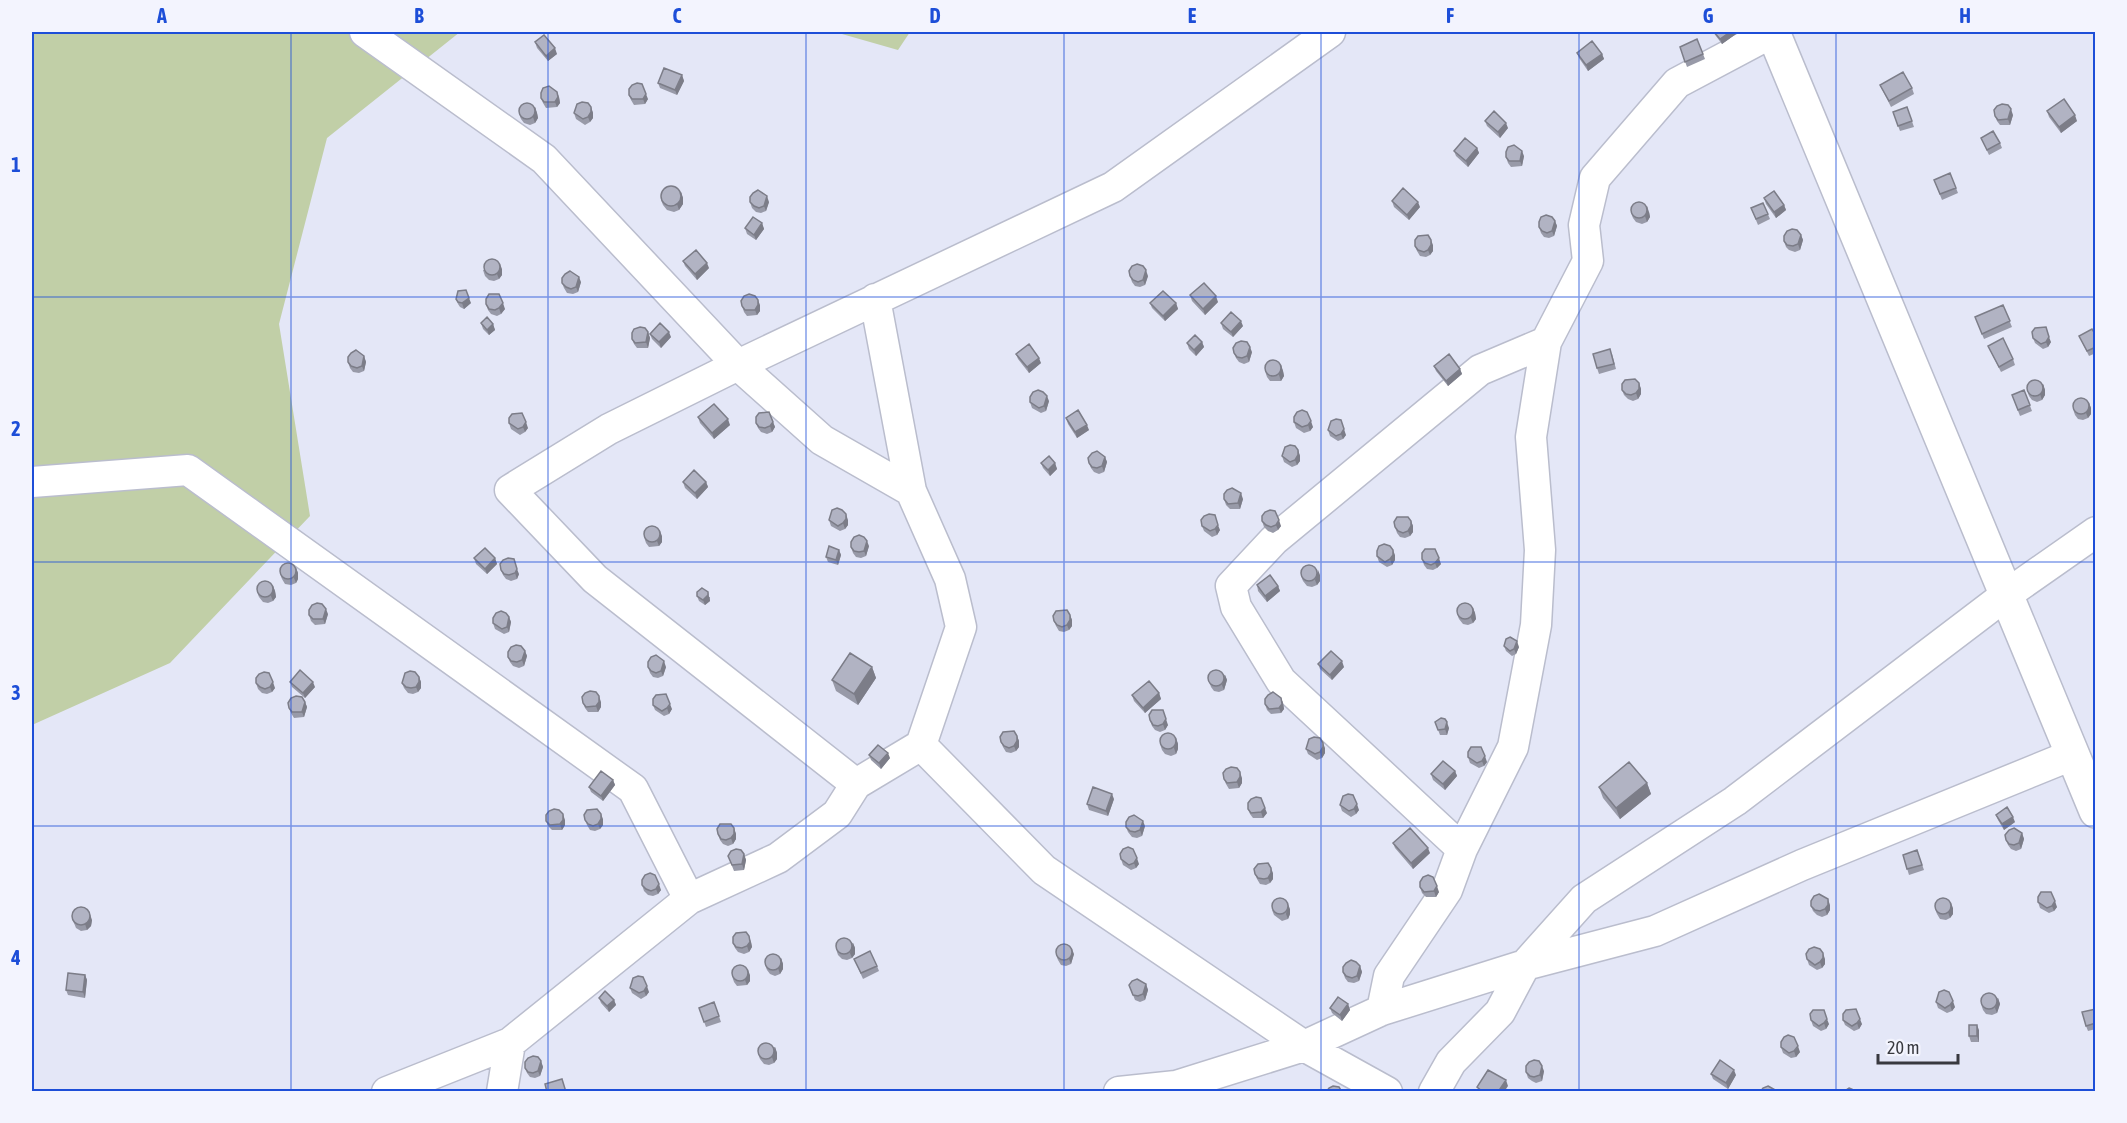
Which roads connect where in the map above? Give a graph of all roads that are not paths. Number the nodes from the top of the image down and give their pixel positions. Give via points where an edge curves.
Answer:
1 (365, 32) edge
2 (1330, 32) edge
3 (1773, 32) edge
4 (875, 299) junction
5 (1546, 342) junction
6 (738, 365) junction
7 (32, 482) edge
8 (911, 491) junction
9 (2096, 532) edge
10 (2006, 595) junction
11 (921, 745) junction
12 (2072, 755) junction
13 (856, 784) junction
14 (2096, 812) edge
15 (1462, 849) junction
16 (689, 899) junction
17 (1525, 965) junction
18 (1382, 1010) junction
19 (510, 1043) junction
20 (1304, 1046) junction
21 (387, 1092) edge
22 (502, 1092) edge
23 (1119, 1092) edge
24 (1387, 1092) edge
25 (1434, 1092) edge

1 - 6 street via 544,159
2 - 4 street via 1113,187
3 - 5 street via 1677,83 1595,178 1584,225 1588,261
3 - 10 main road
4 - 6 street
4 - 8 street
5 - 15 street via 1531,437 1540,550 1536,625 1513,747
5 - 15 street via 1480,370 1274,540 1231,586 1236,607 1281,681
6 - 8 street via 822,440
6 - 13 street via 609,429 510,490 595,579
7 - 16 street via 188,470 633,789
8 - 11 street via 950,579 961,627
9 - 10 street
10 - 12 main road
10 - 17 street via 1735,801 1584,899
11 - 13 street
11 - 20 street via 1044,870
12 - 14 main road
12 - 17 street via 1802,865 1655,931
13 - 16 street via 837,814 778,858
15 - 18 street via 1447,890 1389,976
16 - 19 street
17 - 18 street
17 - 25 street via 1500,1012 1451,1062
18 - 20 street
19 - 21 street
19 - 22 street
20 - 23 street via 1176,1086
20 - 24 street

